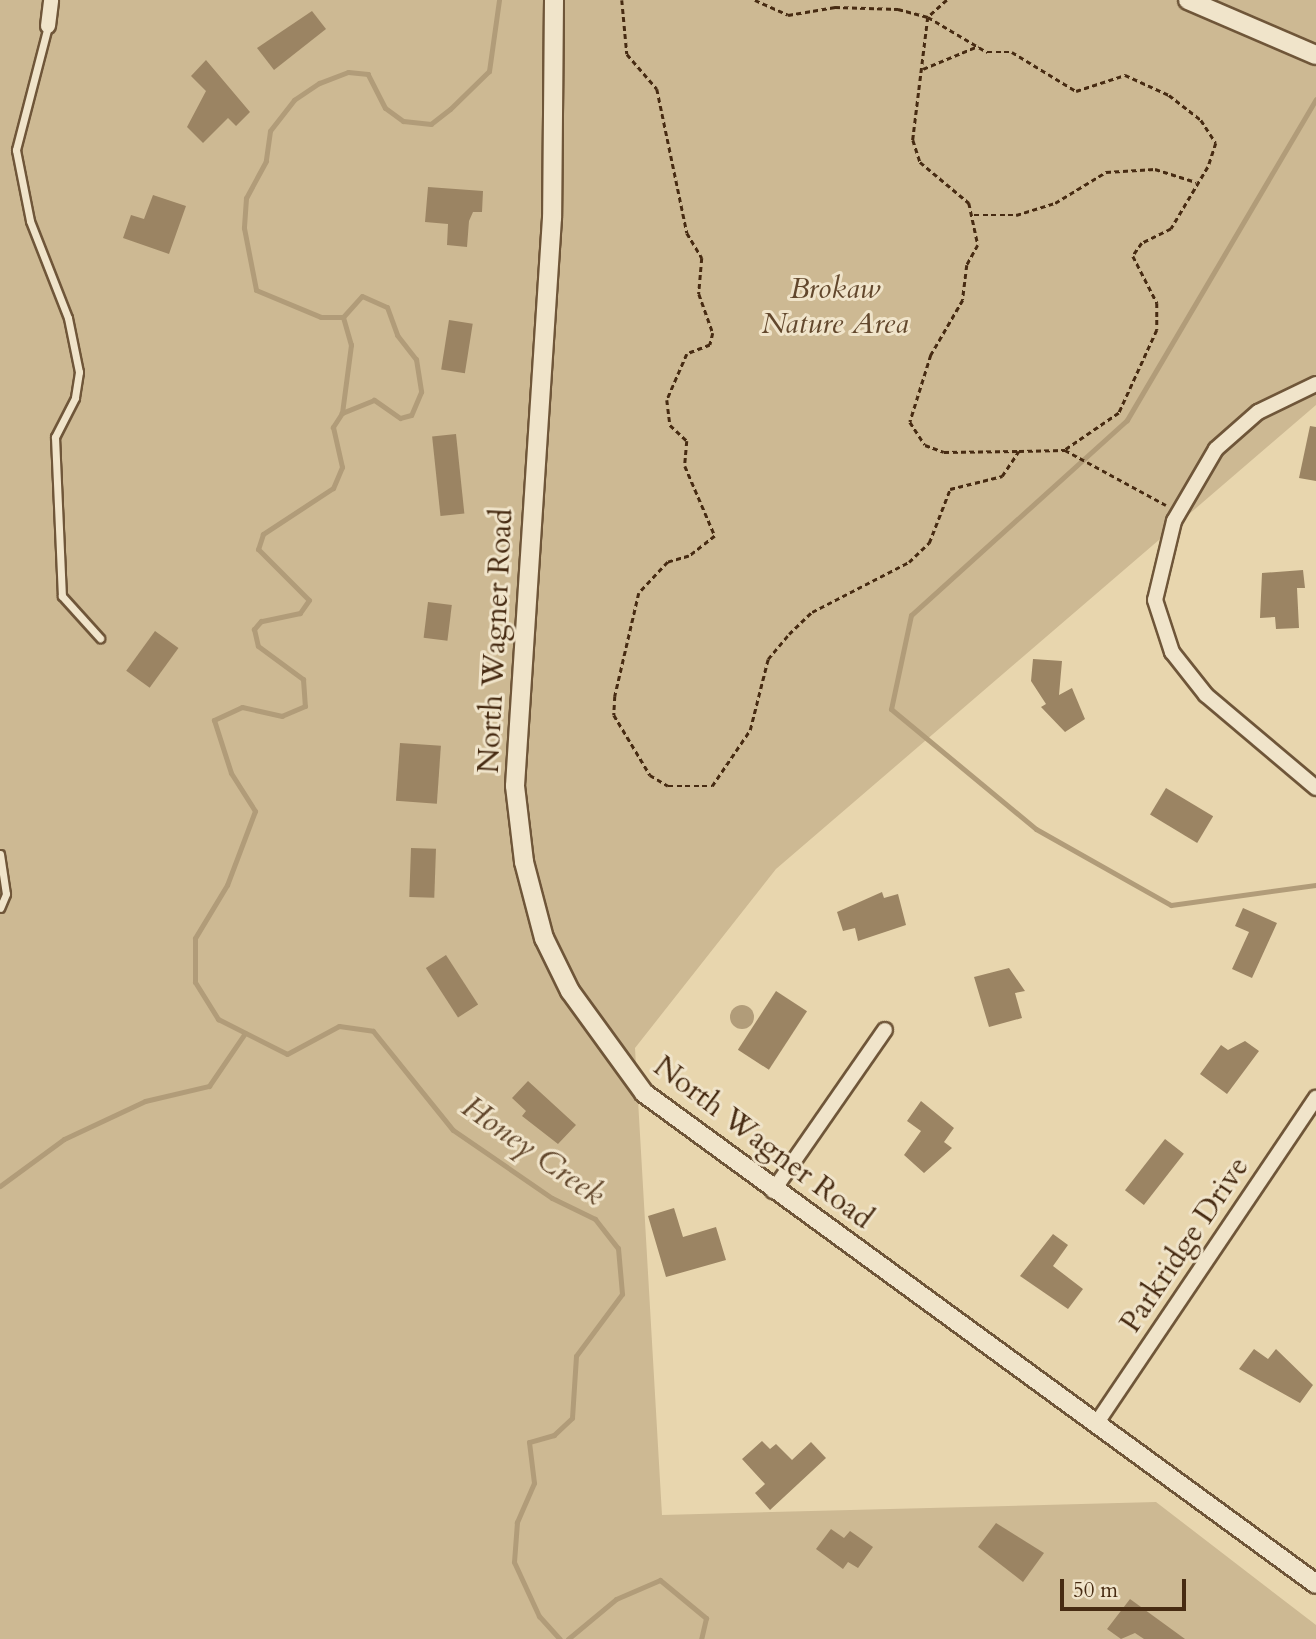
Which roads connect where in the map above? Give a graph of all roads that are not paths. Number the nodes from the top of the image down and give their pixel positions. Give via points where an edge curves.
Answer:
1 (51, 0) edge
2 (554, 0) edge
3 (1188, 0) edge
4 (48, 26) joint
5 (1316, 55) edge
6 (1316, 384) edge
7 (100, 638) dead end
8 (1316, 788) edge
9 (0, 854) edge
10 (0, 908) edge
11 (885, 1030) dead end
12 (1316, 1098) edge
13 (773, 1191) junction
14 (1098, 1421) junction
15 (1316, 1584) edge

1 - 4 street
2 - 13 street, North Wagner Road via 552,218 517,711 515,786 524,862 544,938 602,1043 644,1093
3 - 5 street
4 - 7 lane via 16,150 30,221 68,318 79,372 75,398 55,437 62,596
6 - 8 street via 1258,412 1216,449 1178,512 1155,600 1172,652 1206,695
9 - 10 lane via 6,894
11 - 13 street
12 - 14 street, Parkridge Drive
13 - 14 street, North Wagner Road
14 - 15 street, North Wagner Road

